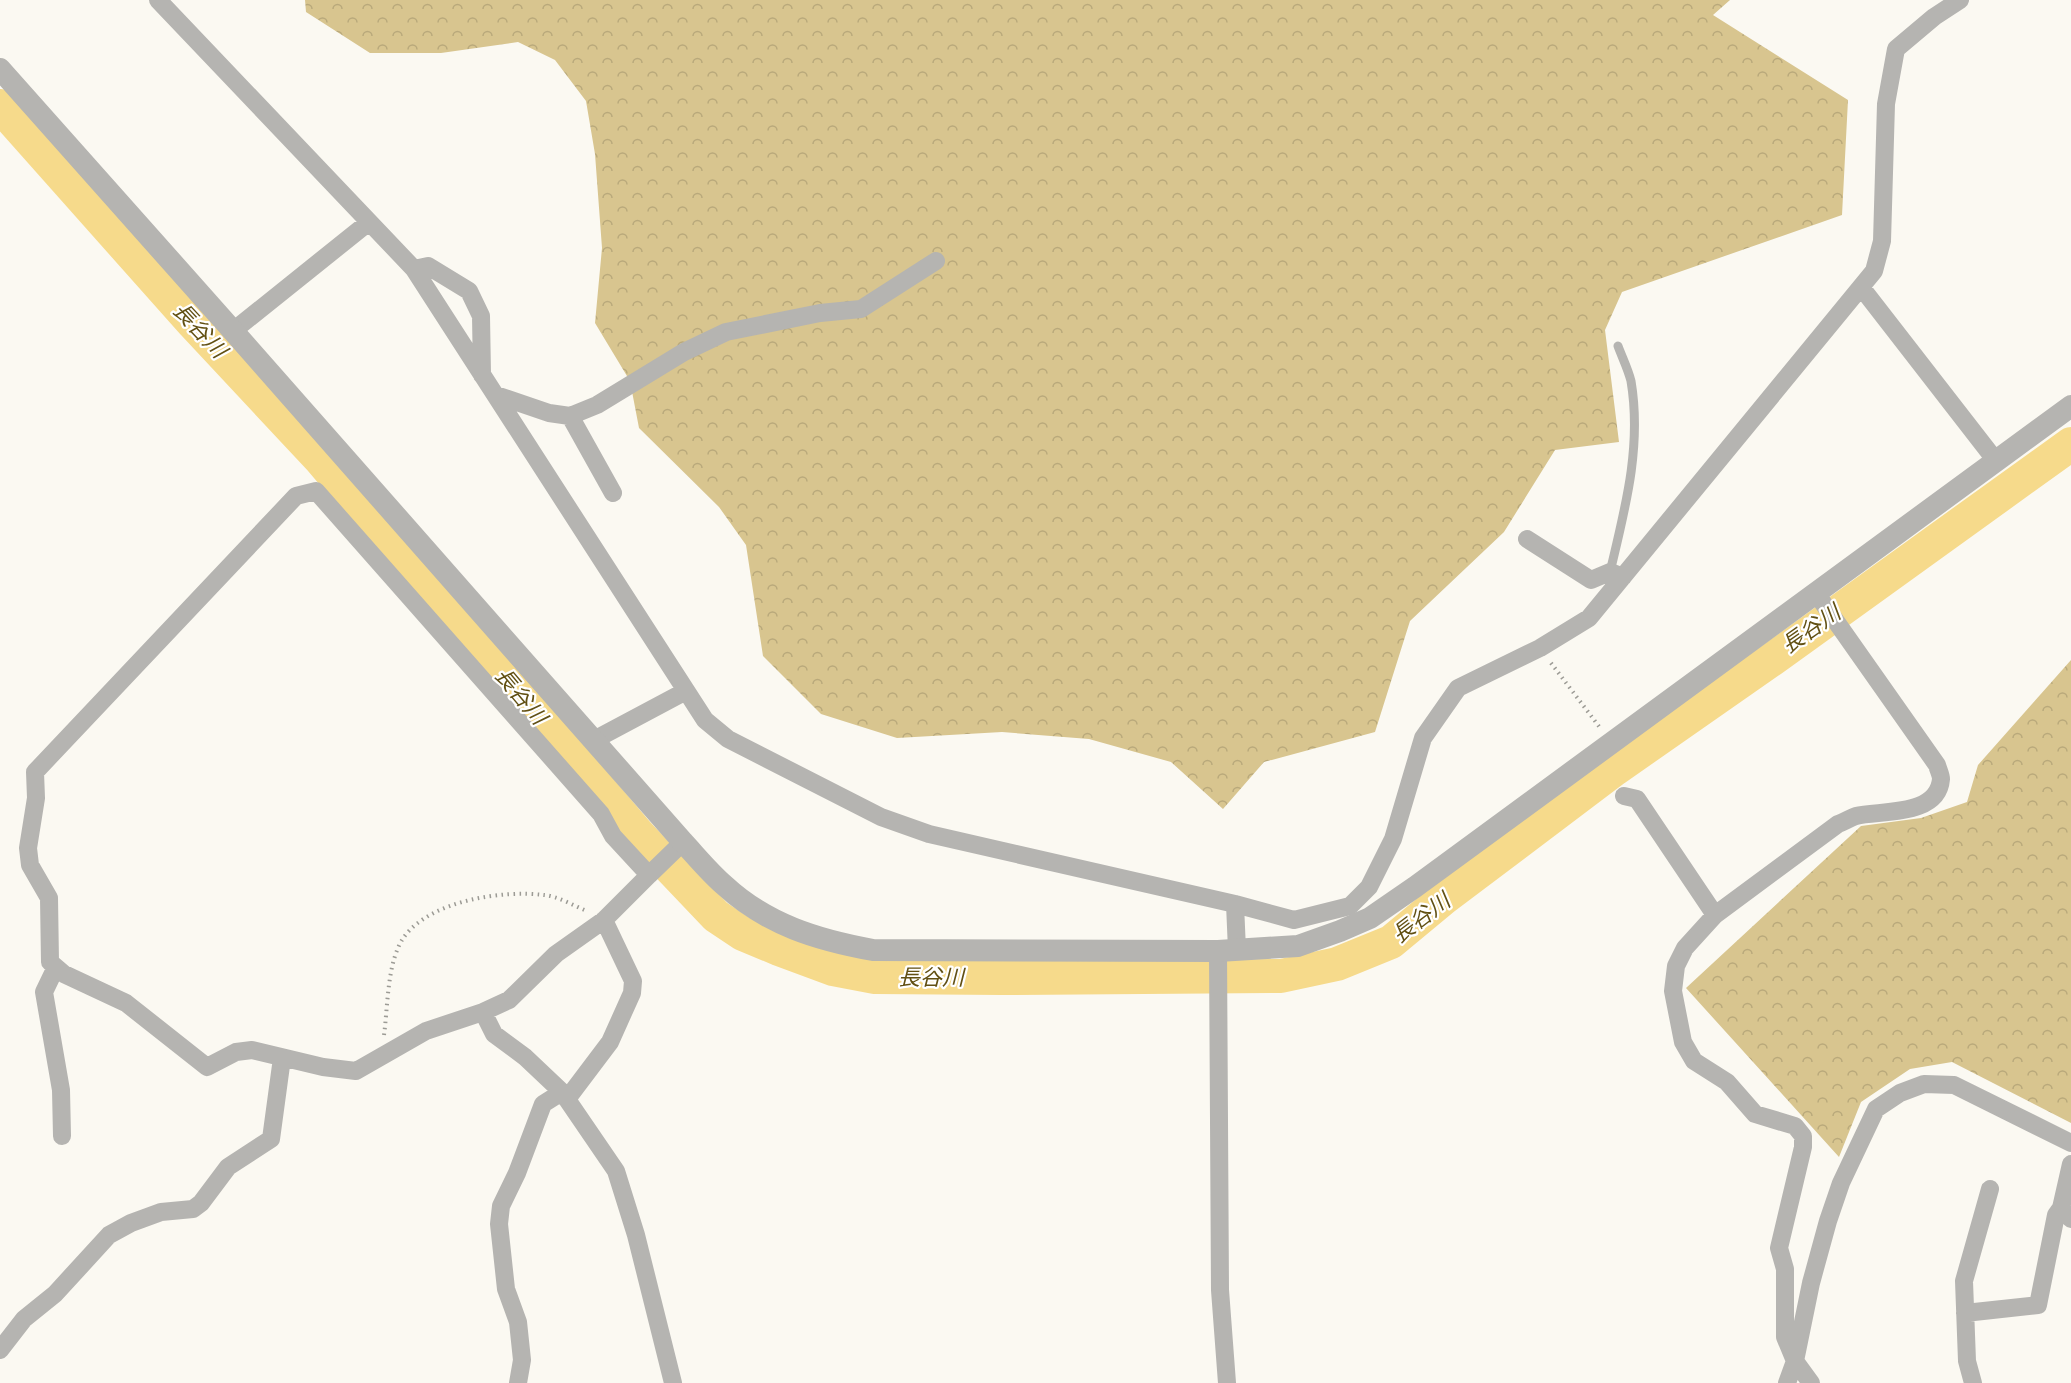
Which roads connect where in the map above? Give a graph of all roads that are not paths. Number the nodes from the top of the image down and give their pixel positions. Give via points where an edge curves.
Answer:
1 (158, 0) edge
2 (1960, 0) edge
3 (0, 69) edge
4 (369, 222) junction
5 (936, 261) dead end
6 (414, 269) junction
7 (1861, 287) junction
8 (233, 331) junction
9 (1618, 346) dead end
10 (482, 375) junction
11 (496, 395) junction
12 (2071, 406) edge
13 (570, 416) junction
14 (1996, 461) junction
15 (613, 493) dead end
16 (1527, 539) dead end
17 (1617, 574) junction
18 (1816, 593) junction
19 (686, 691) junction
20 (594, 741) junction
21 (1624, 796) dead end
22 (683, 842) junction
23 (648, 875) junction
24 (1235, 904) junction
25 (1715, 915) junction
26 (607, 917) junction
27 (1228, 950) junction
28 (56, 967) junction
29 (483, 1012) junction
30 (282, 1058) junction
31 (564, 1096) junction
32 (62, 1136) dead end
33 (2071, 1143) edge
34 (2071, 1164) edge
35 (1990, 1189) dead end
36 (2066, 1213) edge
37 (1965, 1313) junction
38 (0, 1350) edge
39 (1795, 1361) junction
40 (518, 1383) edge
41 (673, 1383) edge
42 (1227, 1383) edge
43 (1787, 1383) edge
44 (1811, 1383) edge
45 (1973, 1383) edge

1 - 4 street
2 - 7 street via 1896,49 1887,105 1882,241 1875,271
3 - 8 street
4 - 6 street
4 - 8 street
5 - 13 street via 861,309 726,332 684,352 597,405
6 - 10 street
6 - 10 street via 428,266 469,291 481,316
7 - 14 street
7 - 17 street
8 - 20 street
9 - 17 lane via 1630,379 1636,425
10 - 11 street
11 - 13 street
11 - 19 street
12 - 14 street
13 - 15 street
14 - 18 street
16 - 17 street via 1591,580
17 - 24 street via 1589,618 1540,648 1458,688 1423,738 1393,839 1369,888 1350,906 1294,920
18 - 25 street via 1937,765 1941,779 1936,792 1915,808 1855,817 1838,824
18 - 27 street via 1370,918 1298,946
19 - 20 street
19 - 24 street via 705,720 728,739 881,817 929,834
20 - 22 street
21 - 25 street via 1637,799
22 - 23 street
22 - 27 street via 724,886 755,909 801,933 837,944 873,950
23 - 26 street
23 - 28 street via 613,836 600,814 316,491 296,496 35,772 36,798 28,848 30,864 49,898 50,962
24 - 27 street
25 - 39 street via 1685,948 1676,966 1677,1019 1683,1042 1694,1061 1726,1082 1755,1114 1795,1126 1803,1136 1779,1248 1785,1269 1785,1337
26 - 29 street via 556,954 509,1000
26 - 31 street via 633,981 632,993 610,1042
27 - 42 street via 1220,1290
28 - 30 street via 126,1004 207,1067 236,1052 252,1050
28 - 32 street via 44,992 61,1090
29 - 30 street via 426,1031 356,1071
29 - 31 street via 494,1034 525,1057
30 - 38 street via 271,1139 228,1167 193,1209 161,1212 110,1235 55,1294 24,1319
31 - 40 street via 543,1104 501,1206 499,1224 506,1289 518,1322 522,1360
31 - 41 street via 616,1172
33 - 39 street via 1954,1085 1924,1084 1900,1093 1876,1109 1841,1183 1828,1221
34 - 36 street
35 - 37 street via 1964,1281
36 - 37 street via 2056,1215 2038,1305
37 - 45 street via 1967,1361
39 - 43 street
39 - 44 street

